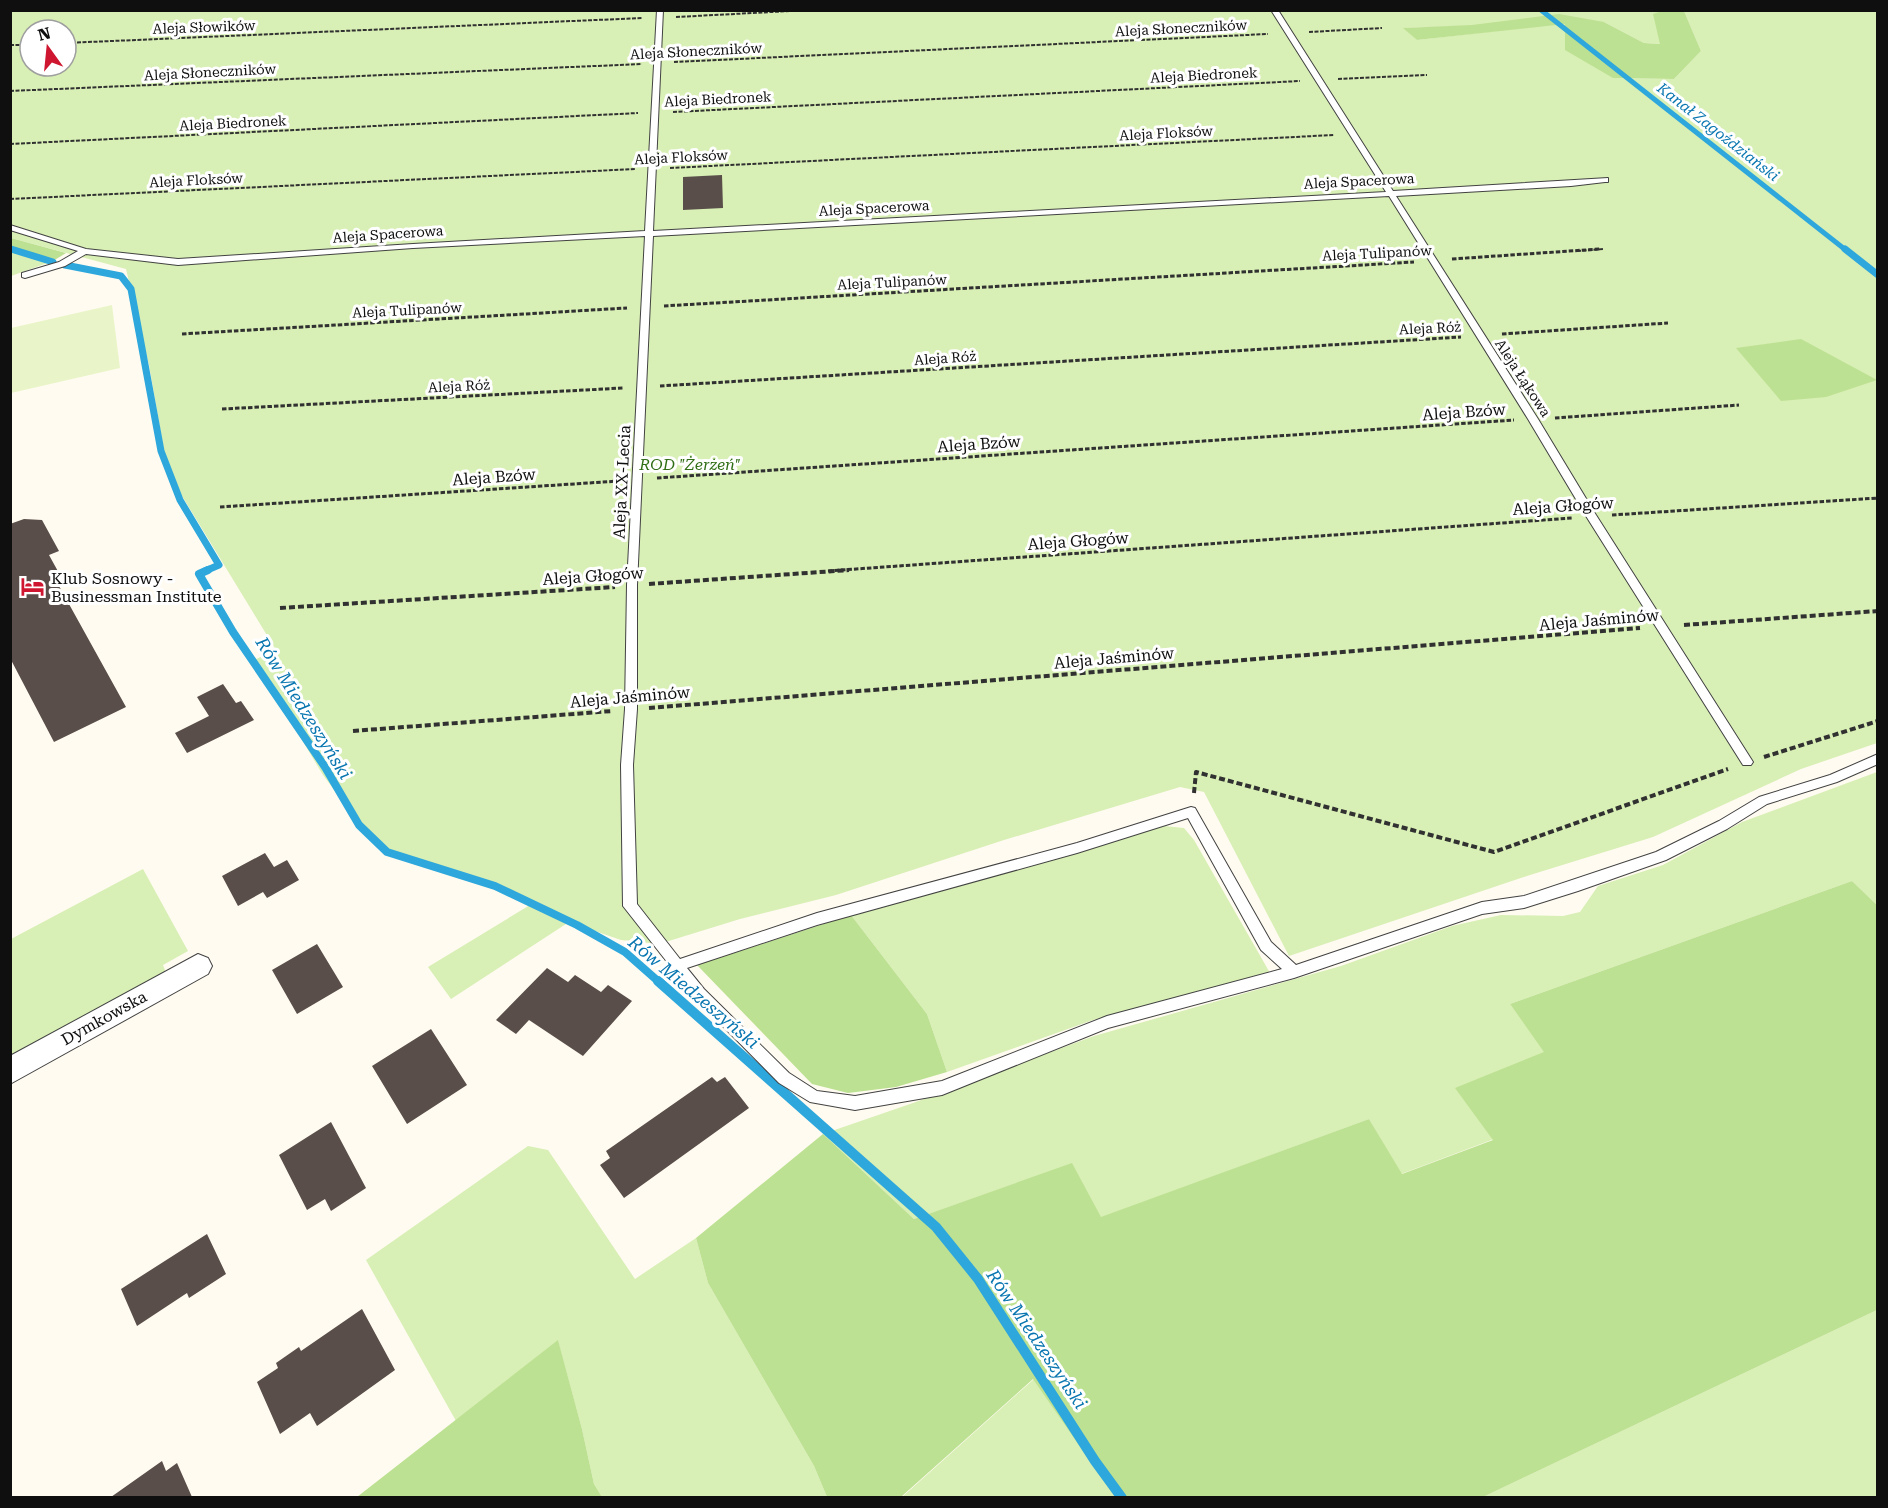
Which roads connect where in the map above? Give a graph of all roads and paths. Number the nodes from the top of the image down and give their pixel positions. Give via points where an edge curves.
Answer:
1 (810, 10) edge
2 (1274, 10) edge
3 (660, 14) edge
4 (1382, 28) dead end
5 (1287, 33) junction
6 (78, 42) edge
7 (658, 63) junction
8 (1427, 75) dead end
9 (1319, 80) junction
10 (10, 91) edge
11 (656, 112) junction
12 (1352, 134) junction
13 (10, 144) edge
14 (653, 168) junction
15 (1605, 180) dead end
16 (1390, 192) junction
17 (10, 199) edge
18 (10, 227) edge
19 (649, 233) junction
20 (1604, 249) dead end
21 (86, 251) junction
22 (1434, 261) junction
23 (25, 275) dead end
24 (646, 307) junction
25 (1668, 324) dead end
26 (182, 334) dead end
27 (1479, 336) junction
28 (641, 387) junction
29 (1739, 405) dead end
30 (222, 410) dead end
31 (1533, 419) junction
32 (636, 479) junction
33 (1878, 498) edge
34 (220, 507) dead end
35 (1591, 516) junction
36 (632, 585) junction
37 (280, 608) dead end
38 (1878, 611) edge
39 (1662, 627) junction
40 (631, 709) junction
41 (1878, 721) edge
42 (353, 731) dead end
43 (1878, 759) edge
44 (1747, 762) junction
45 (1191, 812) junction
46 (198, 966) dead end
47 (677, 968) junction
48 (1294, 972) junction
49 (10, 1071) edge

1 - 3 path, Aleja Słowików
2 - 5 lane, Aleja Łąkowa
3 - 6 path, Aleja Słowików
3 - 7 lane, Aleja XX-Lecia
4 - 5 path, Aleja Słoneczników
5 - 7 path, Aleja Słoneczników
5 - 9 lane, Aleja Łąkowa
7 - 10 path, Aleja Słoneczników
7 - 11 lane, Aleja XX-Lecia
8 - 9 path, Aleja Biedronek
9 - 11 path, Aleja Biedronek
9 - 12 lane, Aleja Łąkowa
11 - 13 path, Aleja Biedronek
11 - 14 lane, Aleja XX-Lecia
12 - 14 path, Aleja Floksów
12 - 16 lane, Aleja Łąkowa
14 - 17 path, Aleja Floksów
14 - 19 lane, Aleja XX-Lecia
15 - 16 lane, Aleja Spacerowa
16 - 19 lane, Aleja Spacerowa
16 - 22 lane, Aleja Łąkowa
18 - 21 lane, Aleja Spacerowa
19 - 21 lane, Aleja Spacerowa via 178,262
19 - 24 lane, Aleja XX-Lecia
20 - 22 path, Aleja Tulipanów
21 - 23 lane via 62,264
22 - 24 path, Aleja Tulipanów
22 - 27 lane, Aleja Łąkowa
24 - 26 path, Aleja Tulipanów
24 - 28 lane, Aleja XX-Lecia
25 - 27 path, Aleja Róż
27 - 28 path, Aleja Róż
27 - 31 lane, Aleja Łąkowa
28 - 30 path, Aleja Róż
28 - 32 lane, Aleja XX-Lecia
29 - 31 path, Aleja Bzów
31 - 32 path, Aleja Bzów
31 - 35 lane, Aleja Łąkowa
32 - 34 path, Aleja Bzów
32 - 36 lane, Aleja XX-Lecia
33 - 35 path, Aleja Głogów
35 - 36 path, Aleja Głogów
35 - 39 lane, Aleja Łąkowa
36 - 37 path, Aleja Głogów
36 - 40 lane, Aleja XX-Lecia
38 - 39 path, Aleja Jaśminów
39 - 40 path, Aleja Jaśminów
39 - 44 lane, Aleja Łąkowa
40 - 42 path, Aleja Jaśminów
40 - 47 lane, Aleja XX-Lecia via 627,765 630,906
41 - 44 path
43 - 48 lane, Aleja XX-Lecia via 1833,779 1762,800 1661,856 1553,894 1453,916
44 - 45 path via 1494,852 1196,772
45 - 47 lane via 1077,849 817,919 687,961
45 - 48 lane via 1266,946
46 - 49 street, Dymkowska
47 - 48 lane, Aleja XX-Lecia via 784,1078 815,1097 855,1103 942,1088 1107,1022

